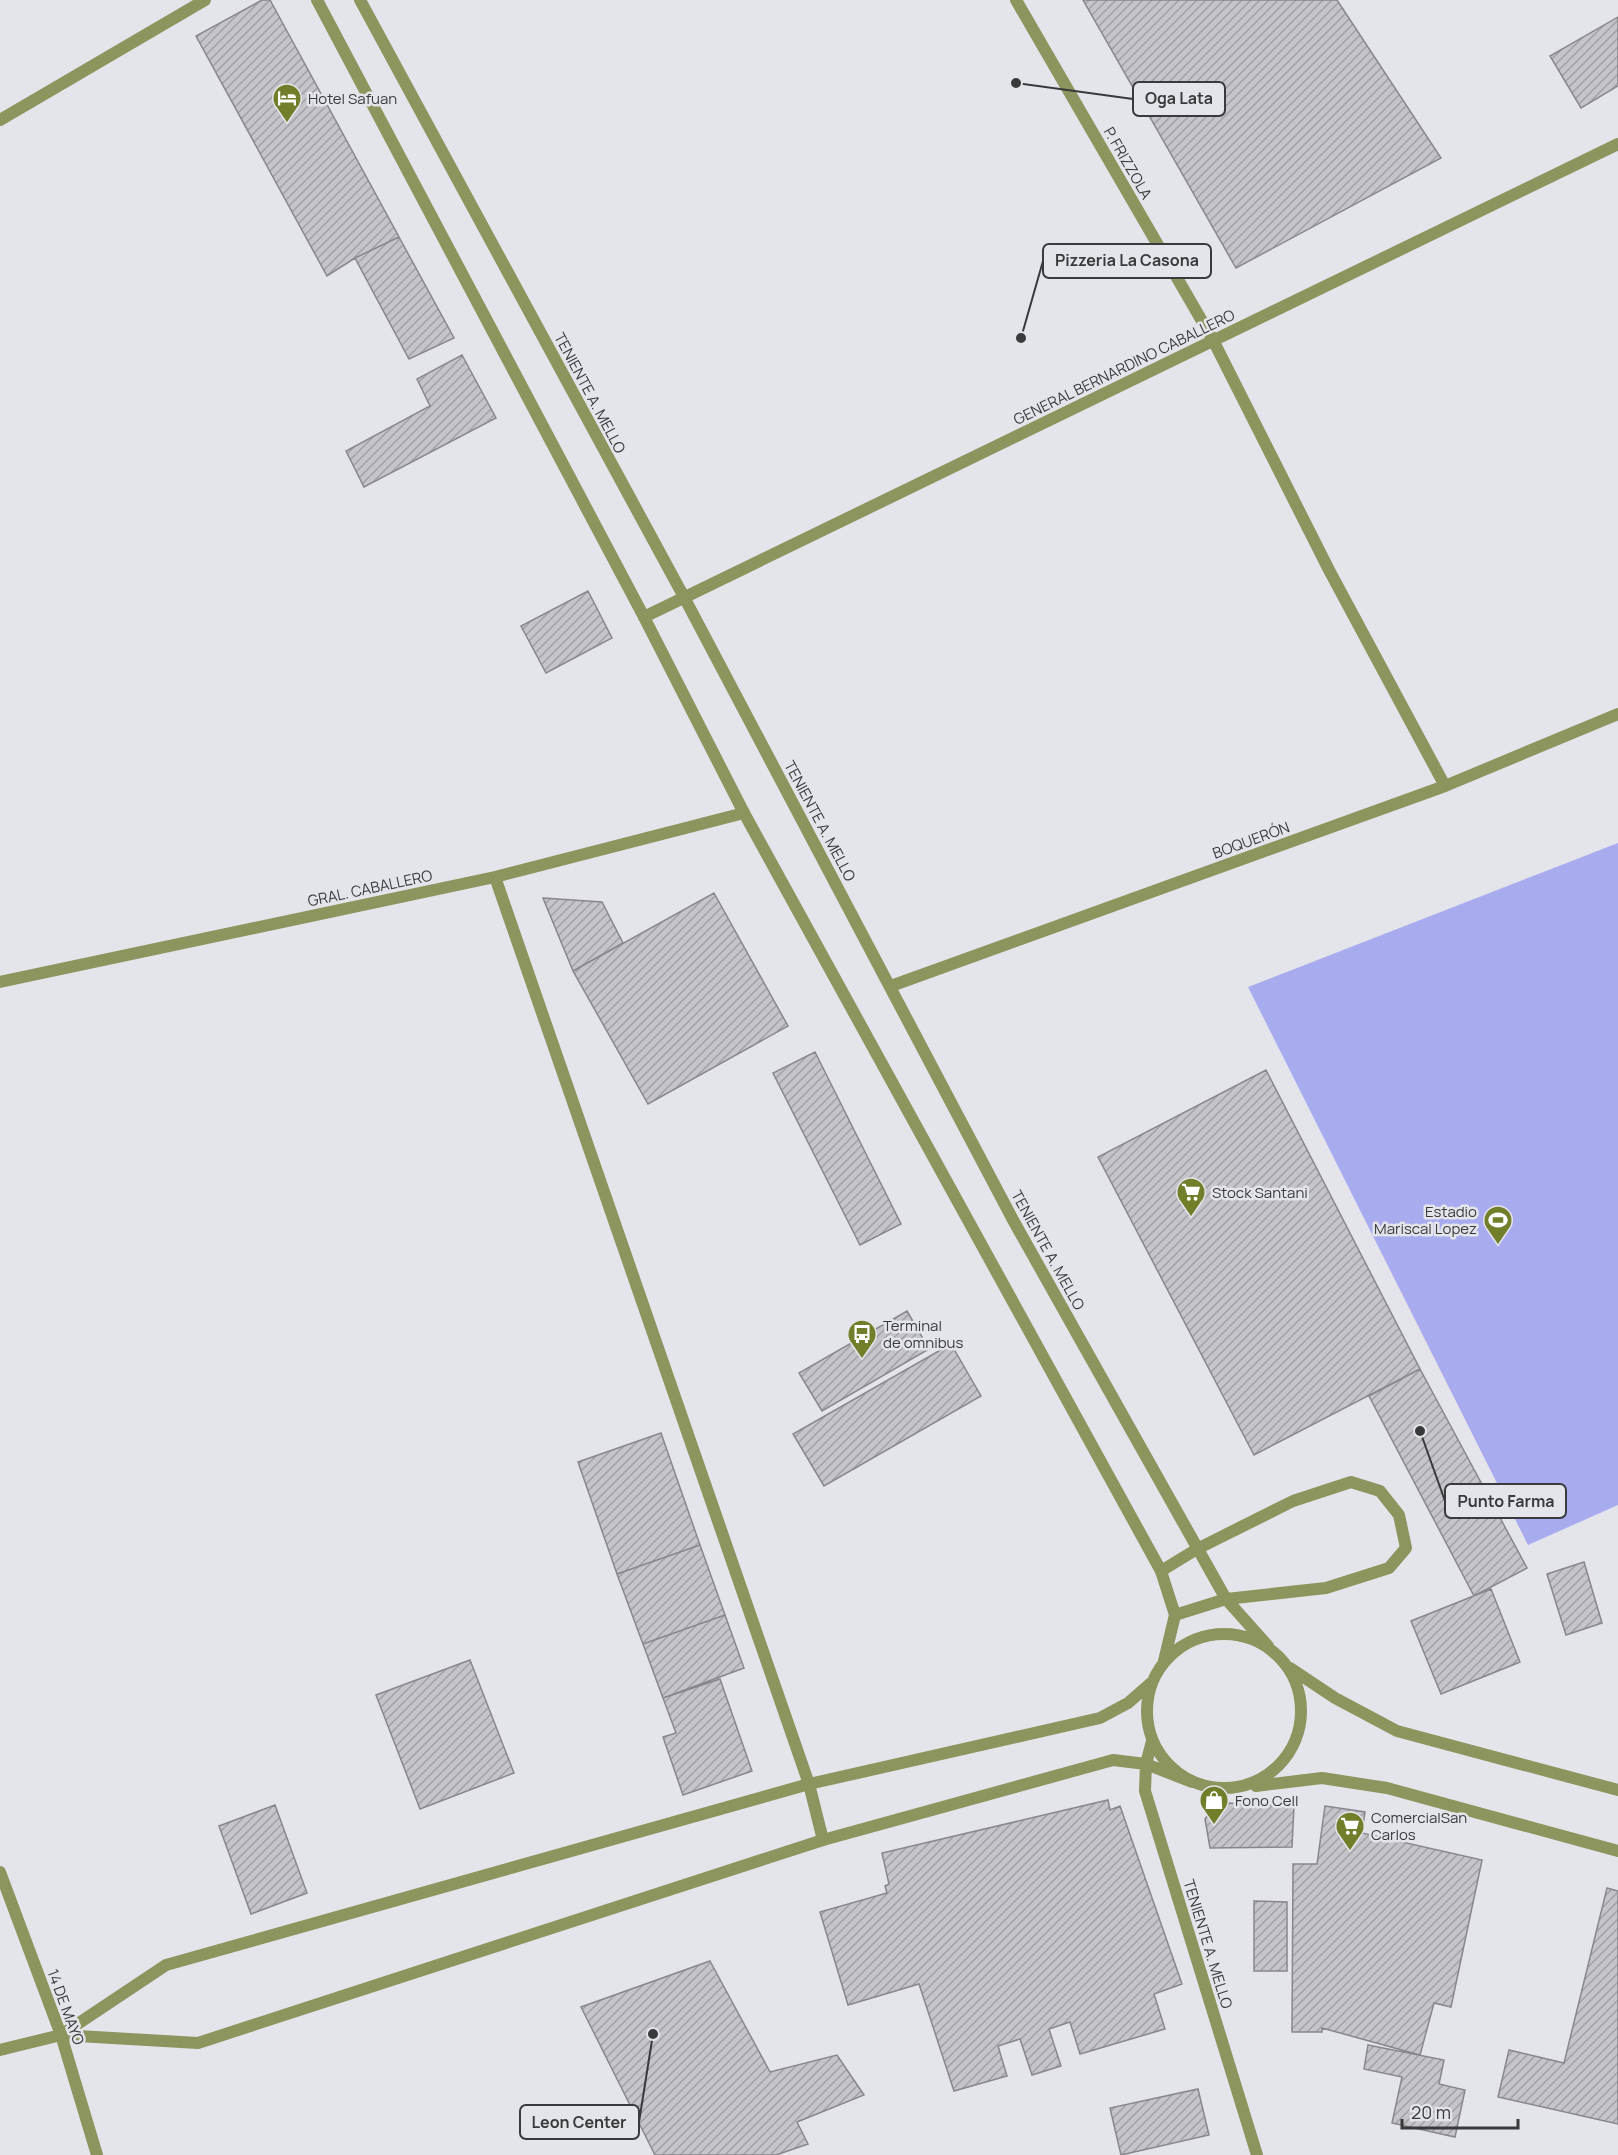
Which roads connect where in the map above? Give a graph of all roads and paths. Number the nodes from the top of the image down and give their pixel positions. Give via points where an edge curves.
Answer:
1 (205, 0) edge
2 (317, 0) edge
3 (360, 0) edge
4 (1016, 0) edge
5 (0, 120) edge
6 (1618, 144) edge
7 (1213, 340) junction
8 (684, 597) junction
9 (644, 617) junction
10 (1618, 714) edge
11 (1444, 786) junction
12 (744, 813) junction
13 (495, 877) junction
14 (0, 982) edge
15 (891, 986) junction
16 (1197, 1550) junction
17 (1161, 1571) junction
18 (1226, 1599) junction
19 (1175, 1615) junction
20 (1268, 1646) junction
21 (1164, 1661) junction
22 (1289, 1667) junction
23 (1151, 1683) junction
24 (1152, 1741) junction
25 (1146, 1764) junction
26 (1192, 1782) junction
27 (809, 1784) junction
28 (1248, 1786) junction
29 (1618, 1790) edge
30 (823, 1840) junction
31 (1618, 1851) edge
32 (0, 1872) edge
33 (61, 2035) junction
34 (0, 2050) edge
35 (97, 2155) edge
36 (1257, 2155) edge

1 - 5 street
2 - 9 street
3 - 8 street, TENIENTE A. MELLO
4 - 7 street, P. FRIZZOLA
6 - 7 street, GENERAL BERNARDINO CABALLERO
7 - 8 street, GENERAL BERNARDINO CABALLERO
7 - 11 street, P. FRIZZOLA
8 - 9 street, GENERAL BERNARDINO CABALLERO
8 - 15 street, TENIENTE A. MELLO
9 - 12 street
10 - 11 street, BOQUERÓN
11 - 15 street, BOQUERÓN
12 - 13 street, GRAL. CABALLERO
12 - 17 street
13 - 14 street, GRAL. CABALLERO
13 - 27 street
15 - 16 street, TENIENTE A. MELLO via 1013,1220
16 - 17 street
16 - 18 street, TENIENTE A. MELLO
16 - 18 street via 1293,1501 1351,1482 1380,1491 1399,1515 1406,1548 1389,1568 1326,1588
17 - 19 street
18 - 19 street
18 - 20 street, TENIENTE A. MELLO
19 - 21 street
20 - 21 street via 1247,1636 1202,1636 1181,1646
20 - 22 street
21 - 23 street
22 - 28 street via 1301,1694 1302,1723 1293,1750 1274,1772
22 - 29 street via 1335,1698 1397,1731
23 - 24 street via 1146,1712
23 - 27 street via 1128,1703 1100,1718
24 - 25 street, TENIENTE A. MELLO
24 - 26 street via 1168,1765
25 - 26 street
25 - 30 street via 1113,1760
25 - 36 street, TENIENTE A. MELLO via 1145,1791
26 - 28 street via 1220,1789
27 - 30 street
27 - 33 street via 166,1965
28 - 31 street via 1323,1778 1387,1788
30 - 33 street via 198,2043
32 - 33 street, 14 DE MAYO
33 - 34 street
33 - 35 street, 14 DE MAYO

